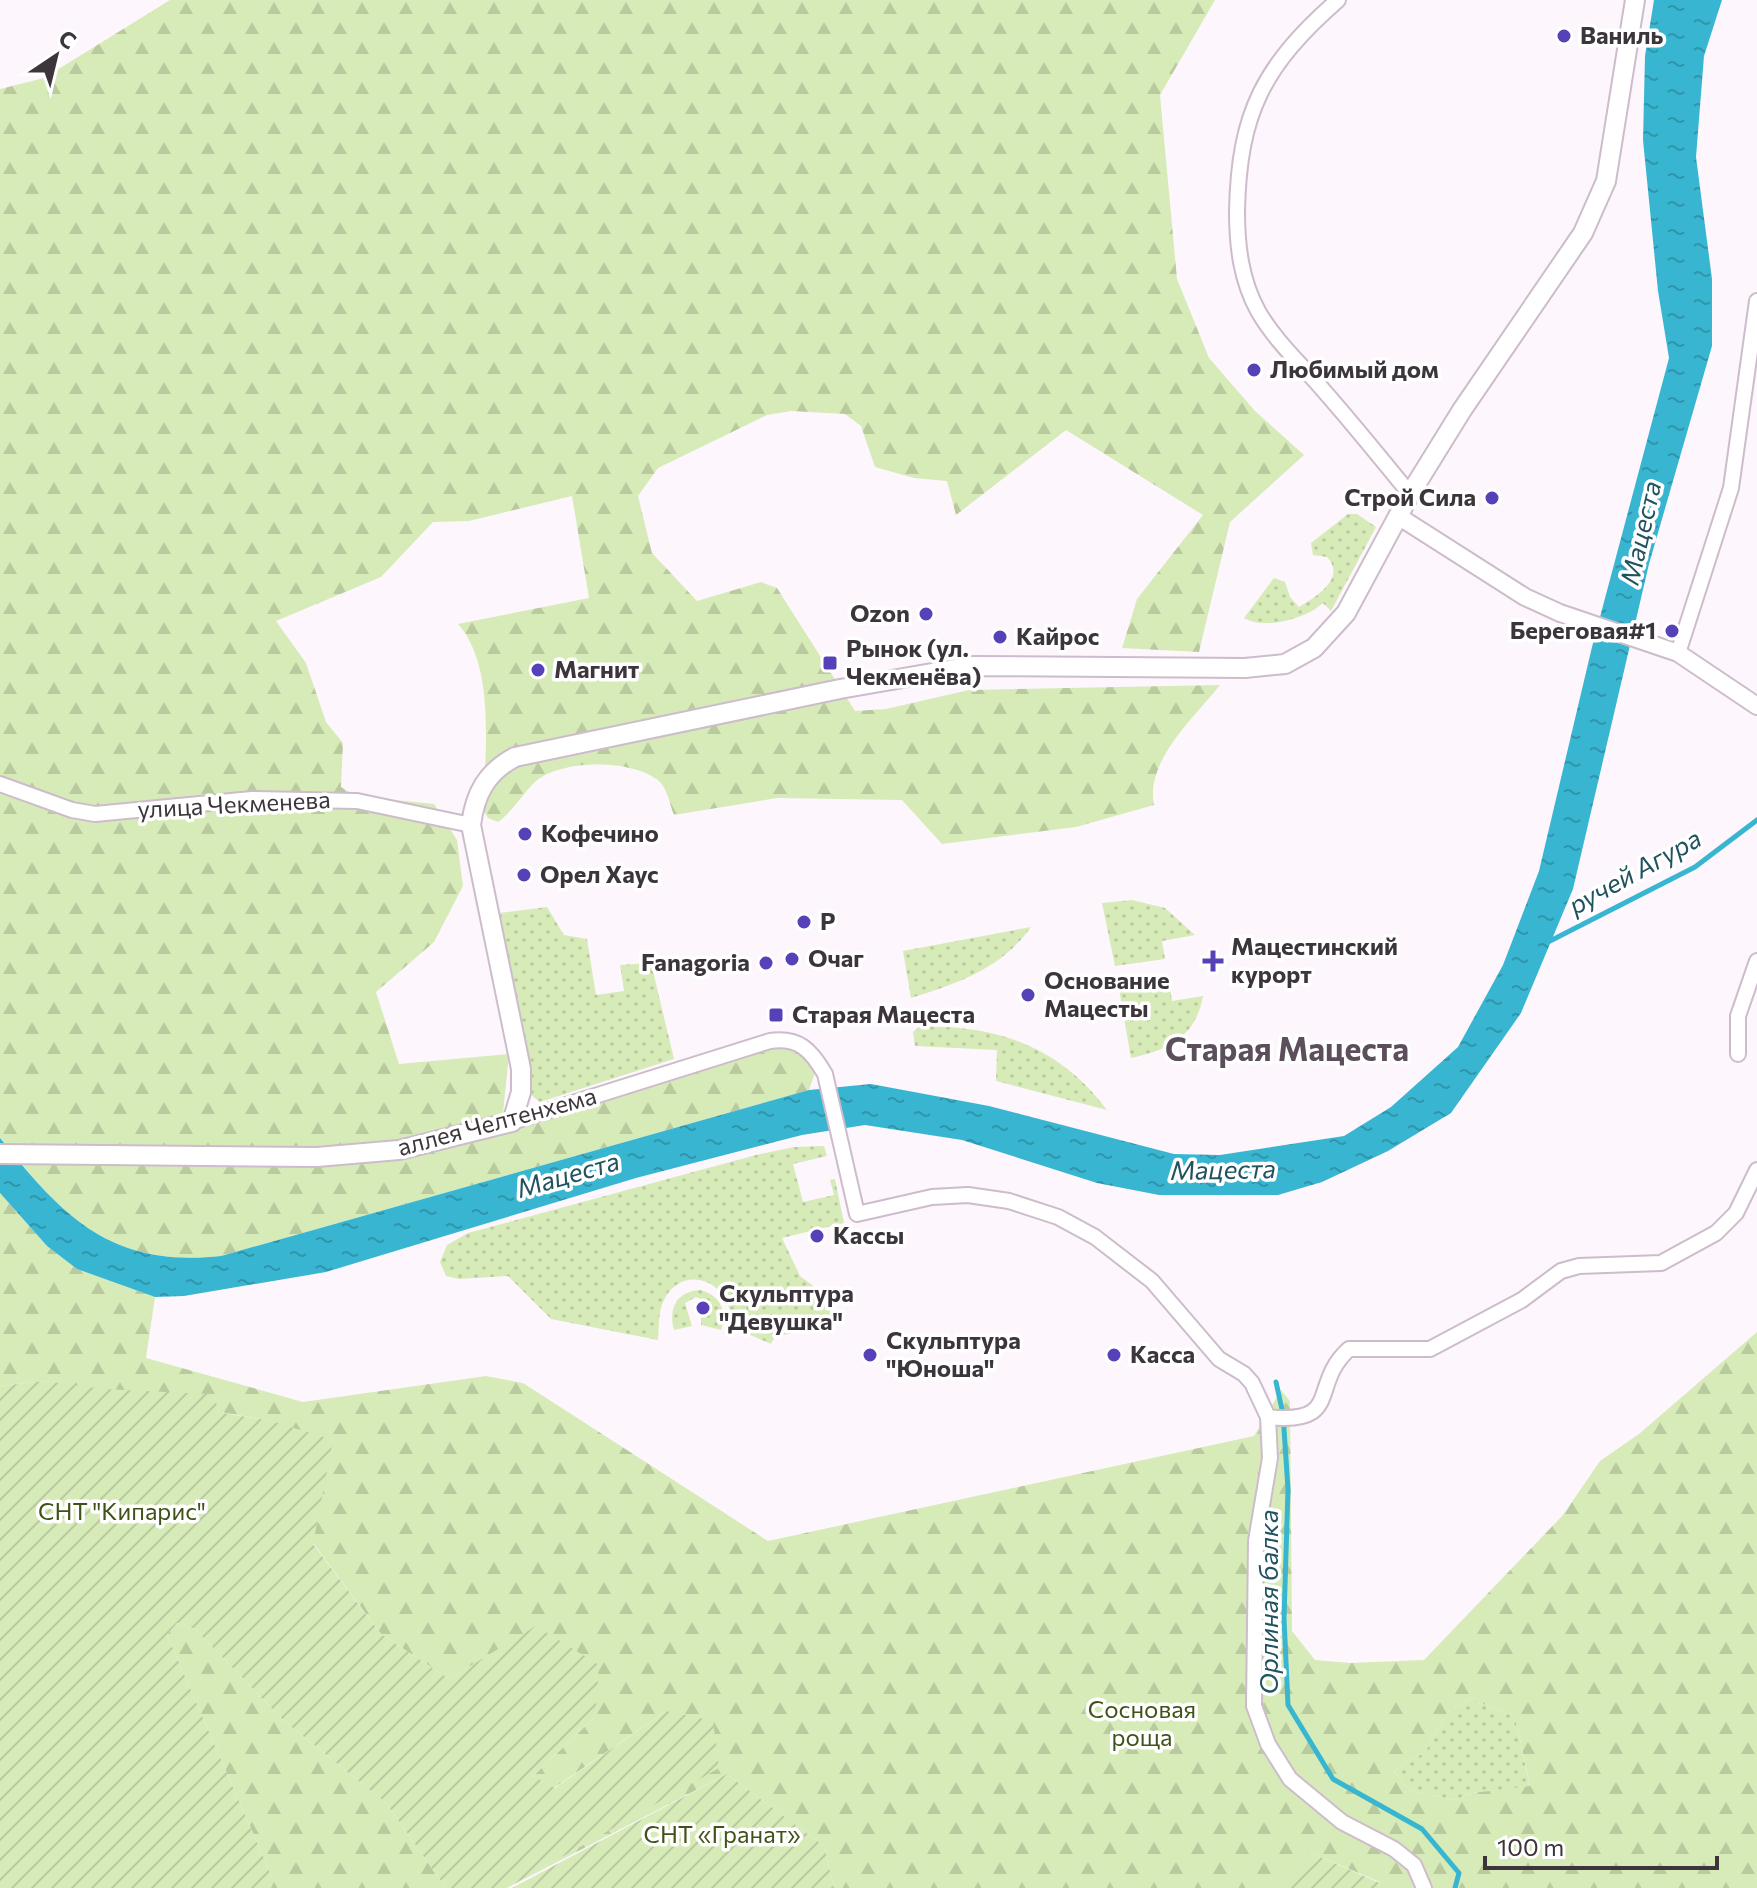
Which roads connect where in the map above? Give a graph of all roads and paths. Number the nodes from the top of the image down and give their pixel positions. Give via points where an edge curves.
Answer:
1 (1338, 0) edge
2 (1635, 0) edge
3 (1757, 301) edge
4 (1410, 494) junction
5 (1398, 516) junction
6 (1678, 653) junction
7 (1757, 706) edge
8 (0, 784) edge
9 (471, 825) junction
10 (1757, 961) edge
11 (1738, 1054) dead end
12 (512, 1122) junction
13 (0, 1154) edge
14 (1757, 1170) edge
15 (1268, 1417) junction
16 (1424, 1888) edge

1 - 4 street via 1289,46 1246,126 1238,161 1241,268 1269,328
2 - 4 main road via 1611,154 1594,210
3 - 6 street via 1731,488
4 - 5 main road
5 - 6 street via 1506,586 1560,613
5 - 9 main road via 1346,613 1314,648 1285,664 992,664 826,692 515,757 496,767 482,786
6 - 7 street
8 - 9 street, улица Чекменева via 95,814 252,799 326,800 357,801
9 - 12 main road via 521,1069
10 - 11 street via 1738,1016
12 - 13 main road, аллея Челтенхема via 399,1150 317,1157
12 - 15 street, аллея Челтенхема via 770,1041 794,1041 814,1056 826,1077 857,1214 932,1197 968,1195 1058,1217 1095,1237 1152,1281 1219,1359 1244,1374 1262,1398
14 - 15 street via 1736,1213 1716,1233 1675,1256 1661,1263 1561,1271 1522,1300 1430,1349 1349,1349 1313,1413 1303,1419
15 - 16 street via 1270,1458 1254,1581 1254,1706 1268,1744 1290,1779 1342,1822 1414,1865

